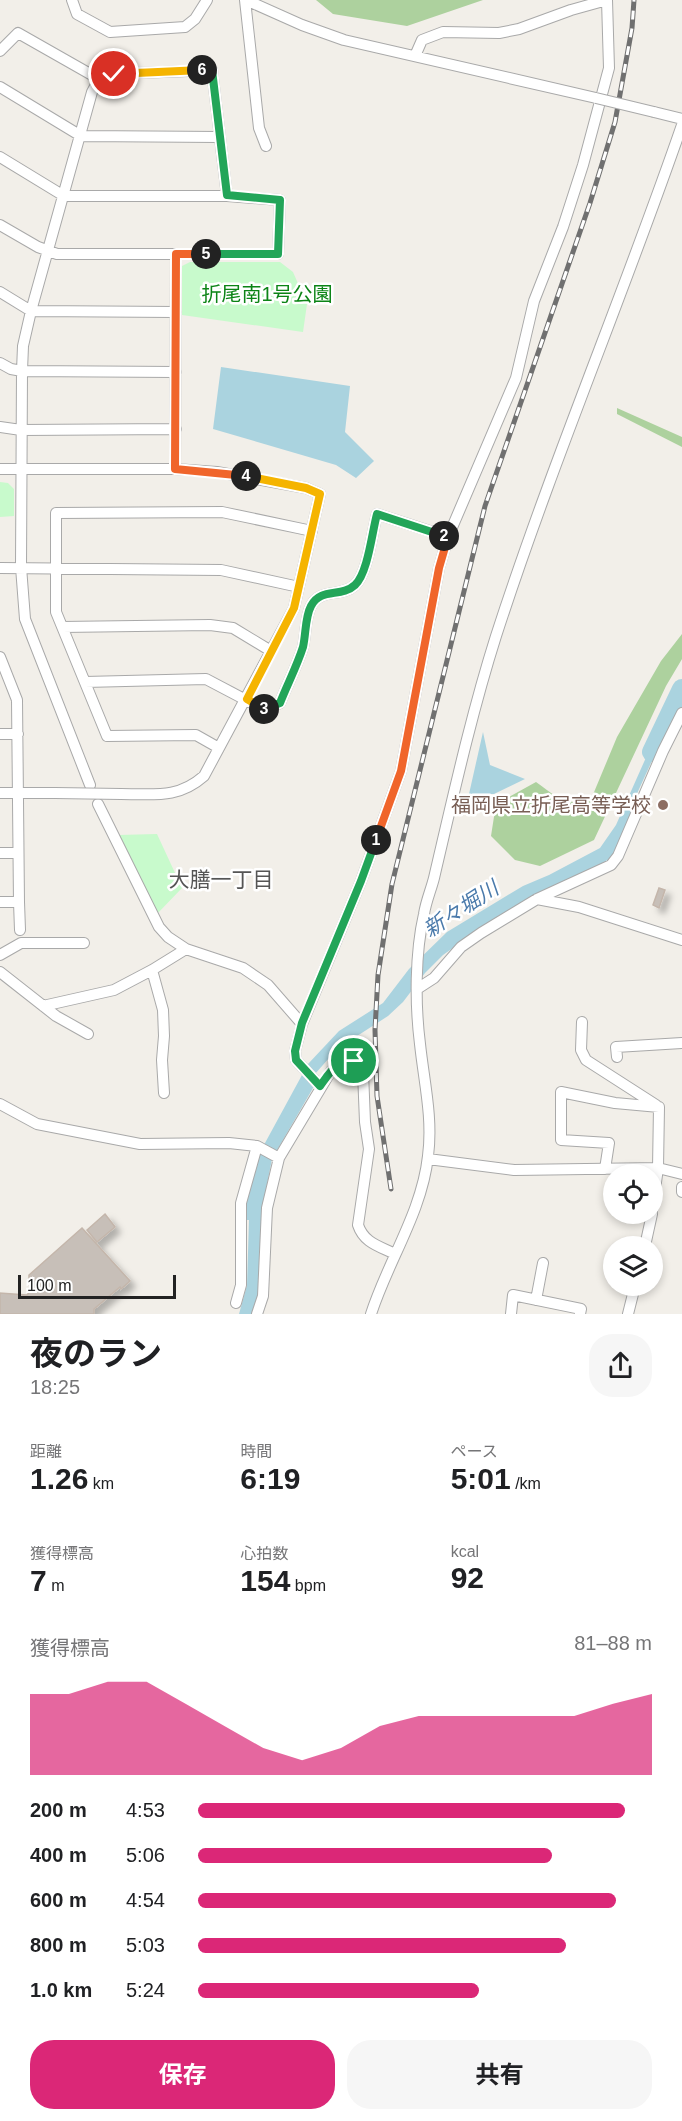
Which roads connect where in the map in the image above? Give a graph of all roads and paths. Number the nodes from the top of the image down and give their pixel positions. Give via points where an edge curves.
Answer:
1 (72, 0) edge
2 (207, 0) edge
3 (245, 0) edge
4 (607, 0) edge
5 (0, 51) edge
6 (415, 56) junction
7 (99, 79) junction
8 (0, 87) edge
9 (682, 119) edge
10 (682, 125) edge
11 (81, 136) junction
12 (219, 137) junction
13 (266, 146) dead end
14 (0, 157) edge
15 (227, 195) junction
16 (64, 196) junction
17 (0, 225) edge
18 (49, 251) junction
19 (176, 254) junction
20 (0, 292) edge
21 (31, 310) junction
22 (176, 312) junction
23 (0, 363) edge
24 (22, 371) junction
25 (176, 372) junction
26 (0, 427) edge
27 (176, 429) junction
28 (21, 430) junction
29 (0, 469) edge
30 (175, 469) junction
31 (22, 470) junction
32 (312, 531) junction
33 (448, 537) junction
34 (21, 567) junction
35 (0, 568) edge
36 (56, 568) junction
37 (299, 587) junction
38 (62, 627) junction
39 (271, 651) junction
40 (0, 657) edge
41 (4, 678) edge
42 (85, 682) junction
43 (247, 699) junction
44 (682, 713) edge
45 (0, 734) edge
46 (18, 734) junction
47 (219, 748) junction
48 (90, 785) dead end
49 (0, 793) edge
50 (17, 793) junction
51 (98, 804) dead end
52 (0, 853) edge
53 (18, 853) junction
54 (537, 899) junction
55 (0, 902) edge
56 (19, 902) junction
57 (20, 930) dead end
58 (682, 940) edge
59 (84, 943) dead end
60 (186, 949) junction
61 (0, 955) edge
62 (152, 970) junction
63 (0, 972) edge
64 (417, 989) junction
65 (43, 1006) junction
66 (582, 1022) dead end
67 (302, 1023) junction
68 (88, 1034) dead end
69 (682, 1043) edge
70 (616, 1057) dead end
71 (318, 1084) junction
72 (164, 1094) dead end
73 (0, 1104) edge
74 (659, 1107) junction
75 (257, 1146) junction
76 (279, 1158) junction
77 (428, 1159) junction
78 (606, 1164) edge
79 (658, 1164) edge
80 (603, 1169) edge
81 (663, 1169) edge
82 (682, 1174) edge
83 (682, 1187) edge
84 (682, 1192) edge
85 (394, 1254) junction
86 (543, 1263) dead end
87 (632, 1296) edge
88 (536, 1300) junction
89 (236, 1303) dead end
90 (256, 1314) edge
91 (371, 1314) edge
92 (511, 1314) edge
93 (580, 1314) edge
94 (628, 1314) edge

1 - 2 street via 77,14 110,32 185,27
3 - 6 street via 344,40
3 - 13 street via 259,128
4 - 6 street via 499,33 435,34 422,40
4 - 33 street via 609,68 583,165 534,301 516,378
5 - 7 street via 18,33
6 - 9 street, bridge
7 - 11 street
7 - 12 street via 114,74 212,70
8 - 11 street
10 - 64 street via 495,639 423,914
11 - 12 street
11 - 16 street
12 - 15 street
14 - 16 street
15 - 16 street
15 - 19 street via 280,200 278,254
16 - 18 street
17 - 18 street
18 - 19 street
18 - 21 street
19 - 22 street
20 - 21 street
21 - 22 street
21 - 24 street
22 - 25 street
23 - 24 street
24 - 25 street
24 - 28 street
25 - 27 street
26 - 28 street
27 - 28 street
27 - 30 street
28 - 31 street
29 - 31 street
30 - 31 street
30 - 32 street via 239,475 320,494
31 - 34 street
32 - 36 street via 222,512 56,513
32 - 37 street
33 - 43 street via 377,514 362,576 346,591 326,593 310,607 303,646 280,703 263,709
33 - 67 street via 401,771
34 - 35 street
34 - 36 street
34 - 48 street via 25,619
36 - 37 street via 221,570
36 - 38 street via 56,612
37 - 39 street via 294,608
38 - 39 street via 210,625 233,628
38 - 42 street
39 - 43 street
40 - 41 street
41 - 46 street via 17,700
42 - 43 street via 206,679
42 - 47 street via 106,736 196,735
43 - 47 street
44 - 54 street via 611,865
45 - 46 street
46 - 50 street
47 - 50 street, bridge via 204,776 191,788 170,794
49 - 50 street
50 - 53 street
51 - 60 street via 159,927
52 - 53 street
53 - 56 street
54 - 58 street via 579,907
54 - 64 street via 461,947 434,978
55 - 56 street
56 - 57 street
59 - 61 street via 21,943
60 - 62 street
60 - 67 street via 243,968 268,985
62 - 65 street via 114,990
62 - 72 street via 163,1010
63 - 65 street
64 - 77 street via 419,1041 428,1097
65 - 68 street
66 - 74 street via 580,1050 586,1060
67 - 71 street via 296,1060
69 - 70 street via 616,1047
71 - 76 street
71 - 85 street via 342,1062 354,1061 363,1072 369,1149 358,1225 370,1242
73 - 75 street via 37,1124 140,1144
74 - 78 street via 561,1092 561,1140 609,1143
74 - 79 street
75 - 76 street
75 - 89 street via 241,1203 241,1286
76 - 90 street via 267,1208 262,1296
77 - 80 street via 514,1170
77 - 85 street via 416,1205
81 - 82 street
83 - 84 street
85 - 91 street
86 - 88 street
87 - 94 street
88 - 92 street via 513,1295
88 - 93 street via 581,1309

